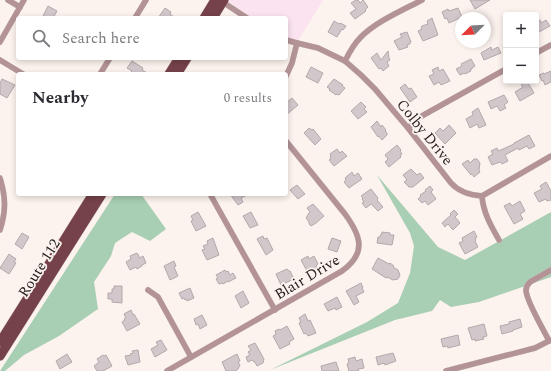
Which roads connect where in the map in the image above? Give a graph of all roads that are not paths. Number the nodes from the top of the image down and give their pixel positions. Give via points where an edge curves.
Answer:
1 (8, 0) edge
2 (24, 0) edge
3 (146, 0) edge
4 (422, 0) edge
5 (220, 1) edge
6 (20, 7) junction
7 (136, 16) edge
8 (206, 16) edge
9 (214, 16) edge
10 (245, 16) edge
11 (288, 41) edge
12 (0, 42) edge
13 (297, 43) junction
14 (551, 45) edge
15 (539, 51) edge
16 (0, 60) edge
17 (109, 60) edge
18 (178, 60) edge
19 (186, 60) edge
20 (345, 61) junction
21 (503, 71) edge
22 (20, 72) edge
23 (101, 72) edge
24 (170, 72) edge
25 (178, 72) edge
26 (288, 72) edge
27 (408, 128) junction
28 (288, 143) edge
29 (551, 156) edge
30 (0, 178) edge
31 (93, 196) edge
32 (101, 196) edge
33 (211, 196) edge
34 (482, 196) junction
35 (0, 230) edge
36 (499, 240) dead end
37 (551, 270) edge
38 (148, 290) dead end
39 (275, 310) junction
40 (550, 340) edge
41 (0, 342) edge
42 (0, 356) edge
43 (191, 357) junction
44 (166, 371) edge
45 (448, 371) edge

1 - 6 street
2 - 6 street
3 - 7 street
4 - 20 street via 371,28 351,49
5 - 8 main road
5 - 9 main road
5 - 10 street
6 - 12 street
11 - 13 street, Colby Drive
13 - 20 street, Colby Drive via 318,48
13 - 26 street
14 - 15 street
16 - 22 street
17 - 23 street
18 - 24 main road
19 - 25 main road
20 - 27 street, Colby Drive via 361,75
21 - 27 street via 420,117
27 - 34 street, Colby Drive via 456,189
28 - 39 street, Blair Drive via 352,224 359,245 351,265 342,272
29 - 34 street
30 - 35 street via 4,189 5,210
31 - 41 main road, Route 112
32 - 42 main road, Route 112
33 - 39 street
34 - 36 street via 482,203
37 - 40 street via 530,282 526,290 528,299
38 - 43 street via 158,297
39 - 43 street, Blair Drive
40 - 45 street via 536,348
43 - 44 street, Blair Drive

